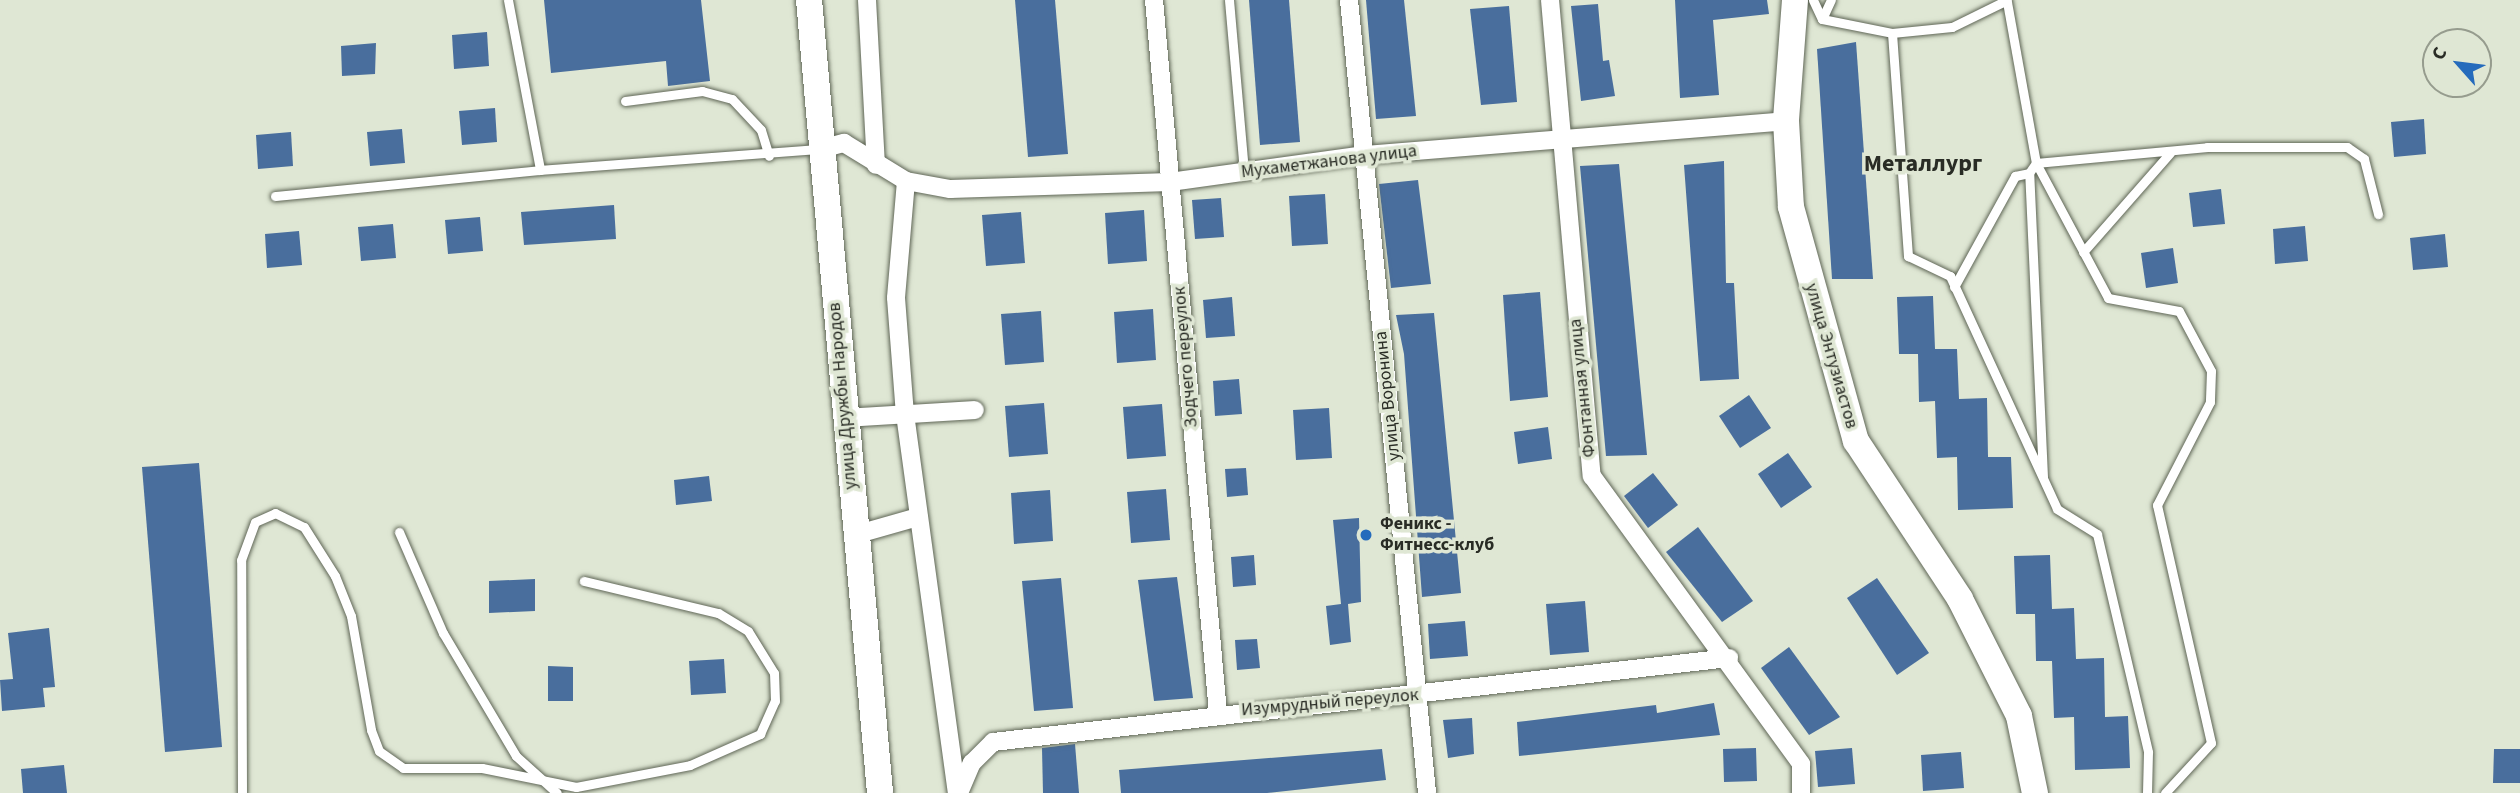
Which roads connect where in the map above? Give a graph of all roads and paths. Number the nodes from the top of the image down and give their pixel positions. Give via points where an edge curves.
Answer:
1 (508, 0) edge
2 (867, 0) edge
3 (1154, 0) edge
4 (1229, 0) edge
5 (1349, 0) edge
6 (1550, 0) edge
7 (1795, 0) edge
8 (1813, 0) edge
9 (1831, 0) edge
10 (2007, 1) edge
11 (806, 2) edge
12 (1822, 19) junction
13 (1892, 33) junction
14 (625, 101) dead end
15 (1786, 121) junction
16 (1558, 137) junction
17 (821, 149) junction
18 (2170, 153) junction
19 (1365, 155) junction
20 (769, 156) junction
21 (2036, 163) junction
22 (876, 165) junction
23 (540, 170) junction
24 (1244, 172) junction
25 (2028, 173) junction
26 (906, 181) junction
27 (1170, 182) junction
28 (275, 196) dead end
29 (2378, 214) dead end
30 (2083, 252) junction
31 (1954, 287) junction
32 (975, 410) dead end
33 (905, 414) junction
34 (845, 418) junction
35 (2043, 477) junction
36 (918, 517) junction
37 (399, 532) dead end
38 (855, 535) junction
39 (584, 581) dead end
40 (1729, 659) junction
41 (1417, 696) junction
42 (1218, 713) junction
43 (542, 778) junction
44 (242, 793) edge
45 (557, 793) edge
46 (880, 793) edge
47 (958, 793) edge
48 (1427, 793) edge
49 (1801, 793) edge
50 (2035, 793) edge
51 (2147, 793) edge
52 (2165, 793) edge

1 - 23 lane
2 - 22 street
3 - 27 street, Зодчего переулок
4 - 24 lane
5 - 19 street, улица Воронина
6 - 16 street, Фонтанная улица
7 - 15 street, улица Энтузиастов
8 - 12 lane
9 - 12 lane
10 - 13 lane via 1952,27
10 - 21 lane
11 - 17 street, улица Дружбы Народов
12 - 13 lane
13 - 31 lane via 1908,256 1950,276
14 - 20 lane via 702,91 732,99 761,130
15 - 16 street, Мухаметжанова улица
15 - 50 street, улица Энтузиастов via 1791,207 1856,441 1972,622 2019,716
16 - 19 street, Мухаметжанова улица
16 - 40 street, Фонтанная улица via 1592,476
17 - 20 lane
17 - 22 street, Мухаметжанова улица via 844,143
17 - 34 street, улица Дружбы Народов
18 - 21 lane
18 - 29 lane via 2270,144 2347,147 2364,159
18 - 30 lane
19 - 24 street, Мухаметжанова улица
19 - 41 street, улица Воронина
20 - 23 lane via 681,156
21 - 25 lane
21 - 30 lane
22 - 26 street, Мухаметжанова улица
23 - 28 lane
24 - 27 street, Мухаметжанова улица
25 - 31 lane via 2015,176
25 - 35 lane
26 - 27 street, Мухаметжанова улица via 950,189
26 - 33 street via 896,298
27 - 42 street, Зодчего переулок
30 - 52 lane via 2108,298 2179,312 2211,371 2210,402 2157,505 2211,743
31 - 35 lane
32 - 33 street
33 - 34 street
33 - 36 street
34 - 38 street, улица Дружбы Народов
35 - 51 lane via 2057,509 2097,534 2148,752
36 - 38 street
36 - 47 street
37 - 43 lane via 443,633 516,756
38 - 46 street, улица Дружбы Народов
39 - 43 lane via 718,612 748,631 760,648 774,673 775,701 760,734 690,765 576,787
40 - 41 street, Изумрудный переулок
40 - 49 street, Фонтанная улица via 1801,764
41 - 42 street, Изумрудный переулок
41 - 48 street, улица Воронина
42 - 47 street, Изумрудный переулок via 993,743 972,763
43 - 44 lane via 482,768 428,773 403,768 379,751 351,616 335,576 304,527 275,513 255,522 241,560
43 - 45 lane

